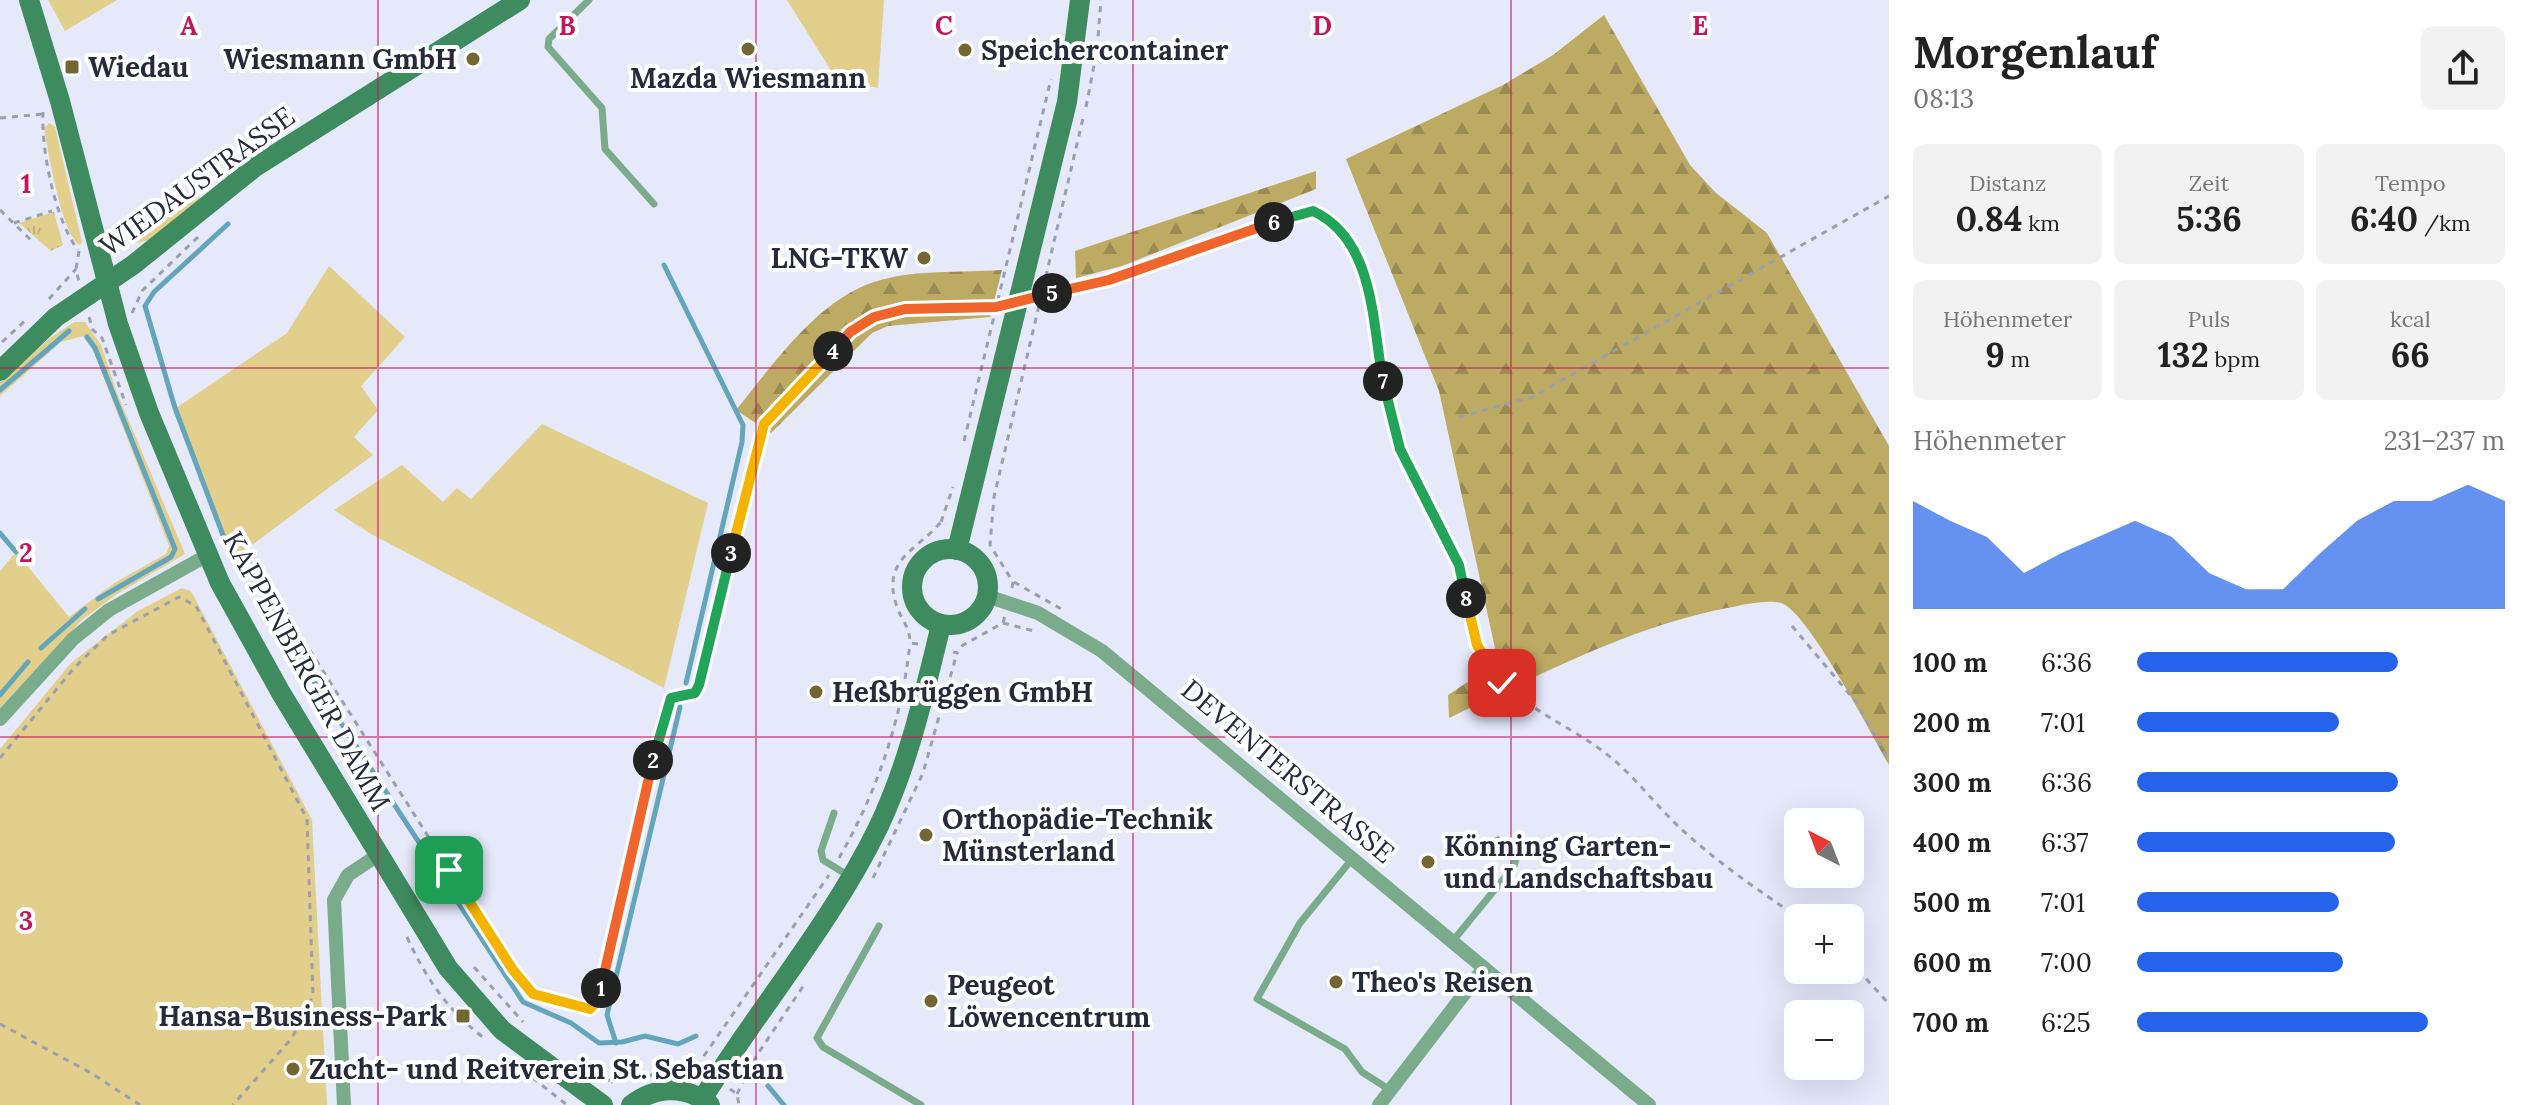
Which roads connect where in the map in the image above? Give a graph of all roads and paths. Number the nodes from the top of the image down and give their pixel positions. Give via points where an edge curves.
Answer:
1 (29, 0) edge
2 (520, 0) edge
3 (589, 0) edge
4 (1080, 0) edge
5 (1101, 0) edge
6 (1053, 67) dead end
7 (43, 105) dead end
8 (43, 114) junction
9 (0, 118) edge
10 (1889, 196) edge
11 (654, 204) dead end
12 (0, 210) edge
13 (52, 211) dead end
14 (14, 223) junction
15 (208, 228) dead end
16 (34, 243) dead end
17 (88, 246) junction
18 (106, 283) junction
19 (1041, 295) junction
20 (1018, 302) junction
21 (996, 307) junction
22 (118, 324) junction
23 (102, 338) dead end
24 (0, 371) edge
25 (1459, 417) dead end
26 (964, 441) dead end
27 (953, 486) dead end
28 (941, 522) junction
29 (963, 528) junction
30 (957, 550) junction
31 (206, 556) junction
32 (249, 561) dead end
33 (987, 596) junction
34 (1008, 601) junction
35 (941, 625) junction
36 (1792, 626) dead end
37 (935, 648) junction
38 (0, 719) edge
39 (0, 758) edge
40 (1889, 762) edge
41 (834, 813) dead end
42 (1498, 840) dead end
43 (378, 855) junction
44 (1352, 859) junction
45 (851, 877) junction
46 (1784, 907) edge
47 (879, 926) dead end
48 (1452, 942) junction
49 (474, 967) dead end
50 (1484, 968) junction
51 (1864, 976) edge
52 (1889, 1004) edge
53 (0, 1024) edge
54 (528, 1027) dead end
55 (587, 1070) dead end
56 (611, 1081) dead end
57 (1390, 1090) junction
58 (706, 1102) edge
59 (140, 1105) edge
60 (233, 1105) edge
61 (344, 1105) edge
62 (603, 1105) edge
63 (631, 1105) edge
64 (921, 1105) edge
65 (1379, 1105) edge
66 (1649, 1105) edge

1 - 17 main road
2 - 18 main road, WIEDAUSTRASSE via 255,167
3 - 11 lane via 549,39 548,47 602,108 605,149
4 - 20 main road via 1067,102
5 - 19 path via 1093,73
6 - 21 path
7 - 8 path
8 - 9 path
8 - 17 path via 46,156 67,235
10 - 25 path via 1532,397
12 - 14 path
13 - 14 path
14 - 16 path
15 - 22 path via 142,291 134,312
17 - 18 main road, KAPPENBERGER DAMM
18 - 22 main road, KAPPENBERGER DAMM
18 - 24 main road, WIEDAUSTRASSE via 56,317
19 - 20 path
19 - 34 path via 988,533 1013,582
19 - 46 path via 1109,280 1313,211 1339,227 1361,267 1373,310 1400,449 1459,565 1477,645 1488,665 1533,710 1571,727 1615,761 1680,828
20 - 21 path
20 - 29 main road
21 - 26 path
21 - 32 path via 905,309 874,317 850,332 764,424 699,685 695,693 671,698 665,709 599,999 590,1009 533,994 513,970
22 - 23 path
22 - 31 main road, KAPPENBERGER DAMM
27 - 28 path
28 - 29 path
28 - 37 path via 906,552 894,580 910,643
29 - 30 main road
30 - 33 main road via 981,565
30 - 35 main road via 929,555 911,586 919,611
31 - 38 street via 109,610 73,639
31 - 43 main road, KAPPENBERGER DAMM
33 - 34 street, DEVENTERSTRASSE
33 - 35 main road via 974,617
34 - 37 path via 1003,623 957,653
34 - 44 street, DEVENTERSTRASSE via 1060,623 1102,651
35 - 37 main road
36 - 40 path via 1857,703
37 - 45 main road via 901,772
39 - 60 path via 108,635 179,597 196,606 307,819 313,996 292,1038
41 - 45 lane via 823,860
42 - 48 lane via 1517,855 1514,866
43 - 61 street via 348,875 334,900
43 - 62 main road, KAPPENBERGER DAMM via 466,991 534,1056
44 - 48 street, DEVENTERSTRASSE
44 - 57 lane via 1300,923 1257,999 1345,1049 1362,1072
45 - 58 main road
47 - 64 lane via 817,1038 823,1047
48 - 50 street, DEVENTERSTRASSE
49 - 54 path
50 - 57 street
50 - 66 street, DEVENTERSTRASSE
51 - 52 path
53 - 59 path
55 - 56 path
57 - 65 street
58 - 63 main road via 685,1091 667,1090

